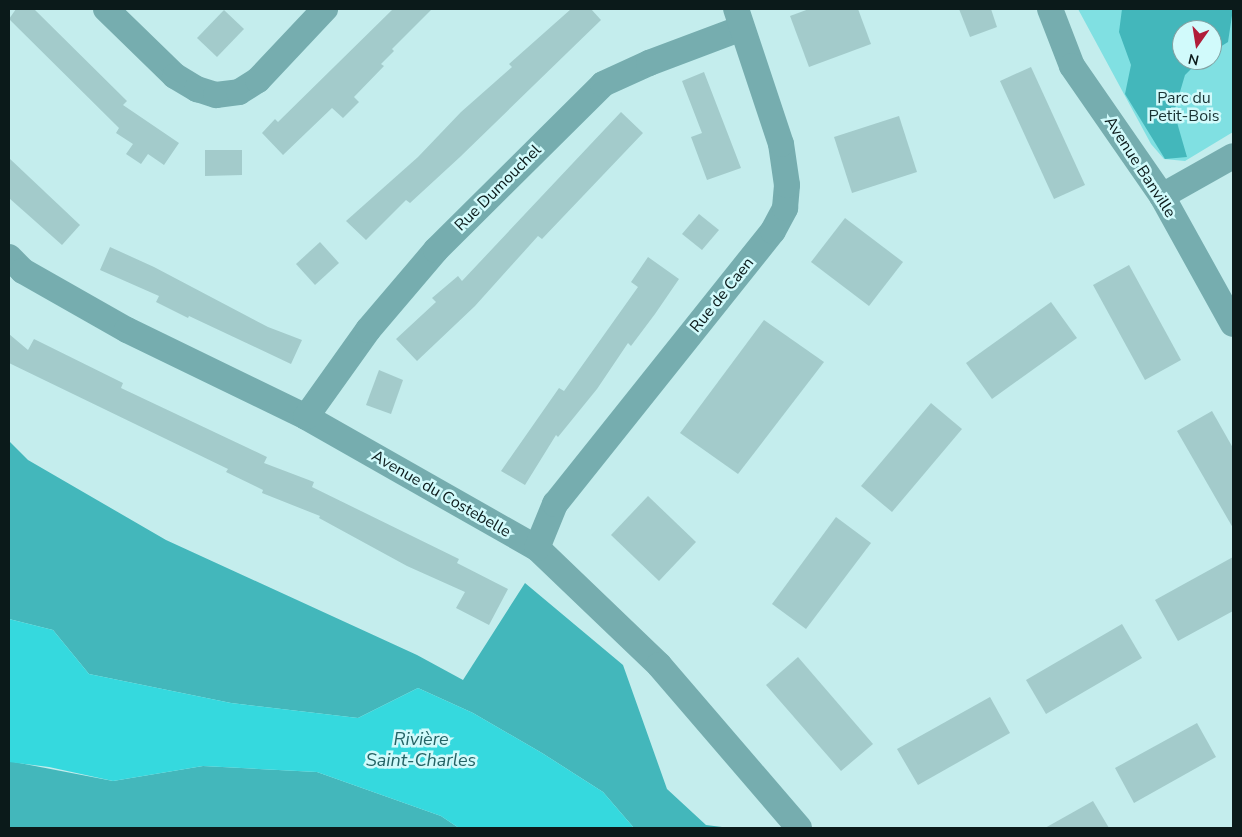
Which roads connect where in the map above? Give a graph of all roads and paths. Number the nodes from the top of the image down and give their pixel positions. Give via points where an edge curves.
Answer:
1 (106, 9) edge
2 (325, 9) edge
3 (1050, 9) edge
4 (739, 18) edge
5 (1233, 156) edge
6 (1162, 196) junction
7 (9, 257) edge
8 (1233, 324) edge
9 (306, 417) junction
10 (537, 548) junction
11 (799, 828) edge

1 - 2 street via 175,76 197,89 216,95 239,92 258,80
3 - 6 street, Avenue Banville via 1072,66
4 - 9 street, Rue Dumouchel via 603,84 436,250 368,330
4 - 10 street, Rue de Caen via 781,144 785,208 773,231 555,504
5 - 6 street
6 - 8 street, Avenue Banville
7 - 9 street, Avenue du Costebelle via 23,271 127,330
9 - 10 street, Avenue du Costebelle
10 - 11 street, Avenue du Costebelle via 659,665

